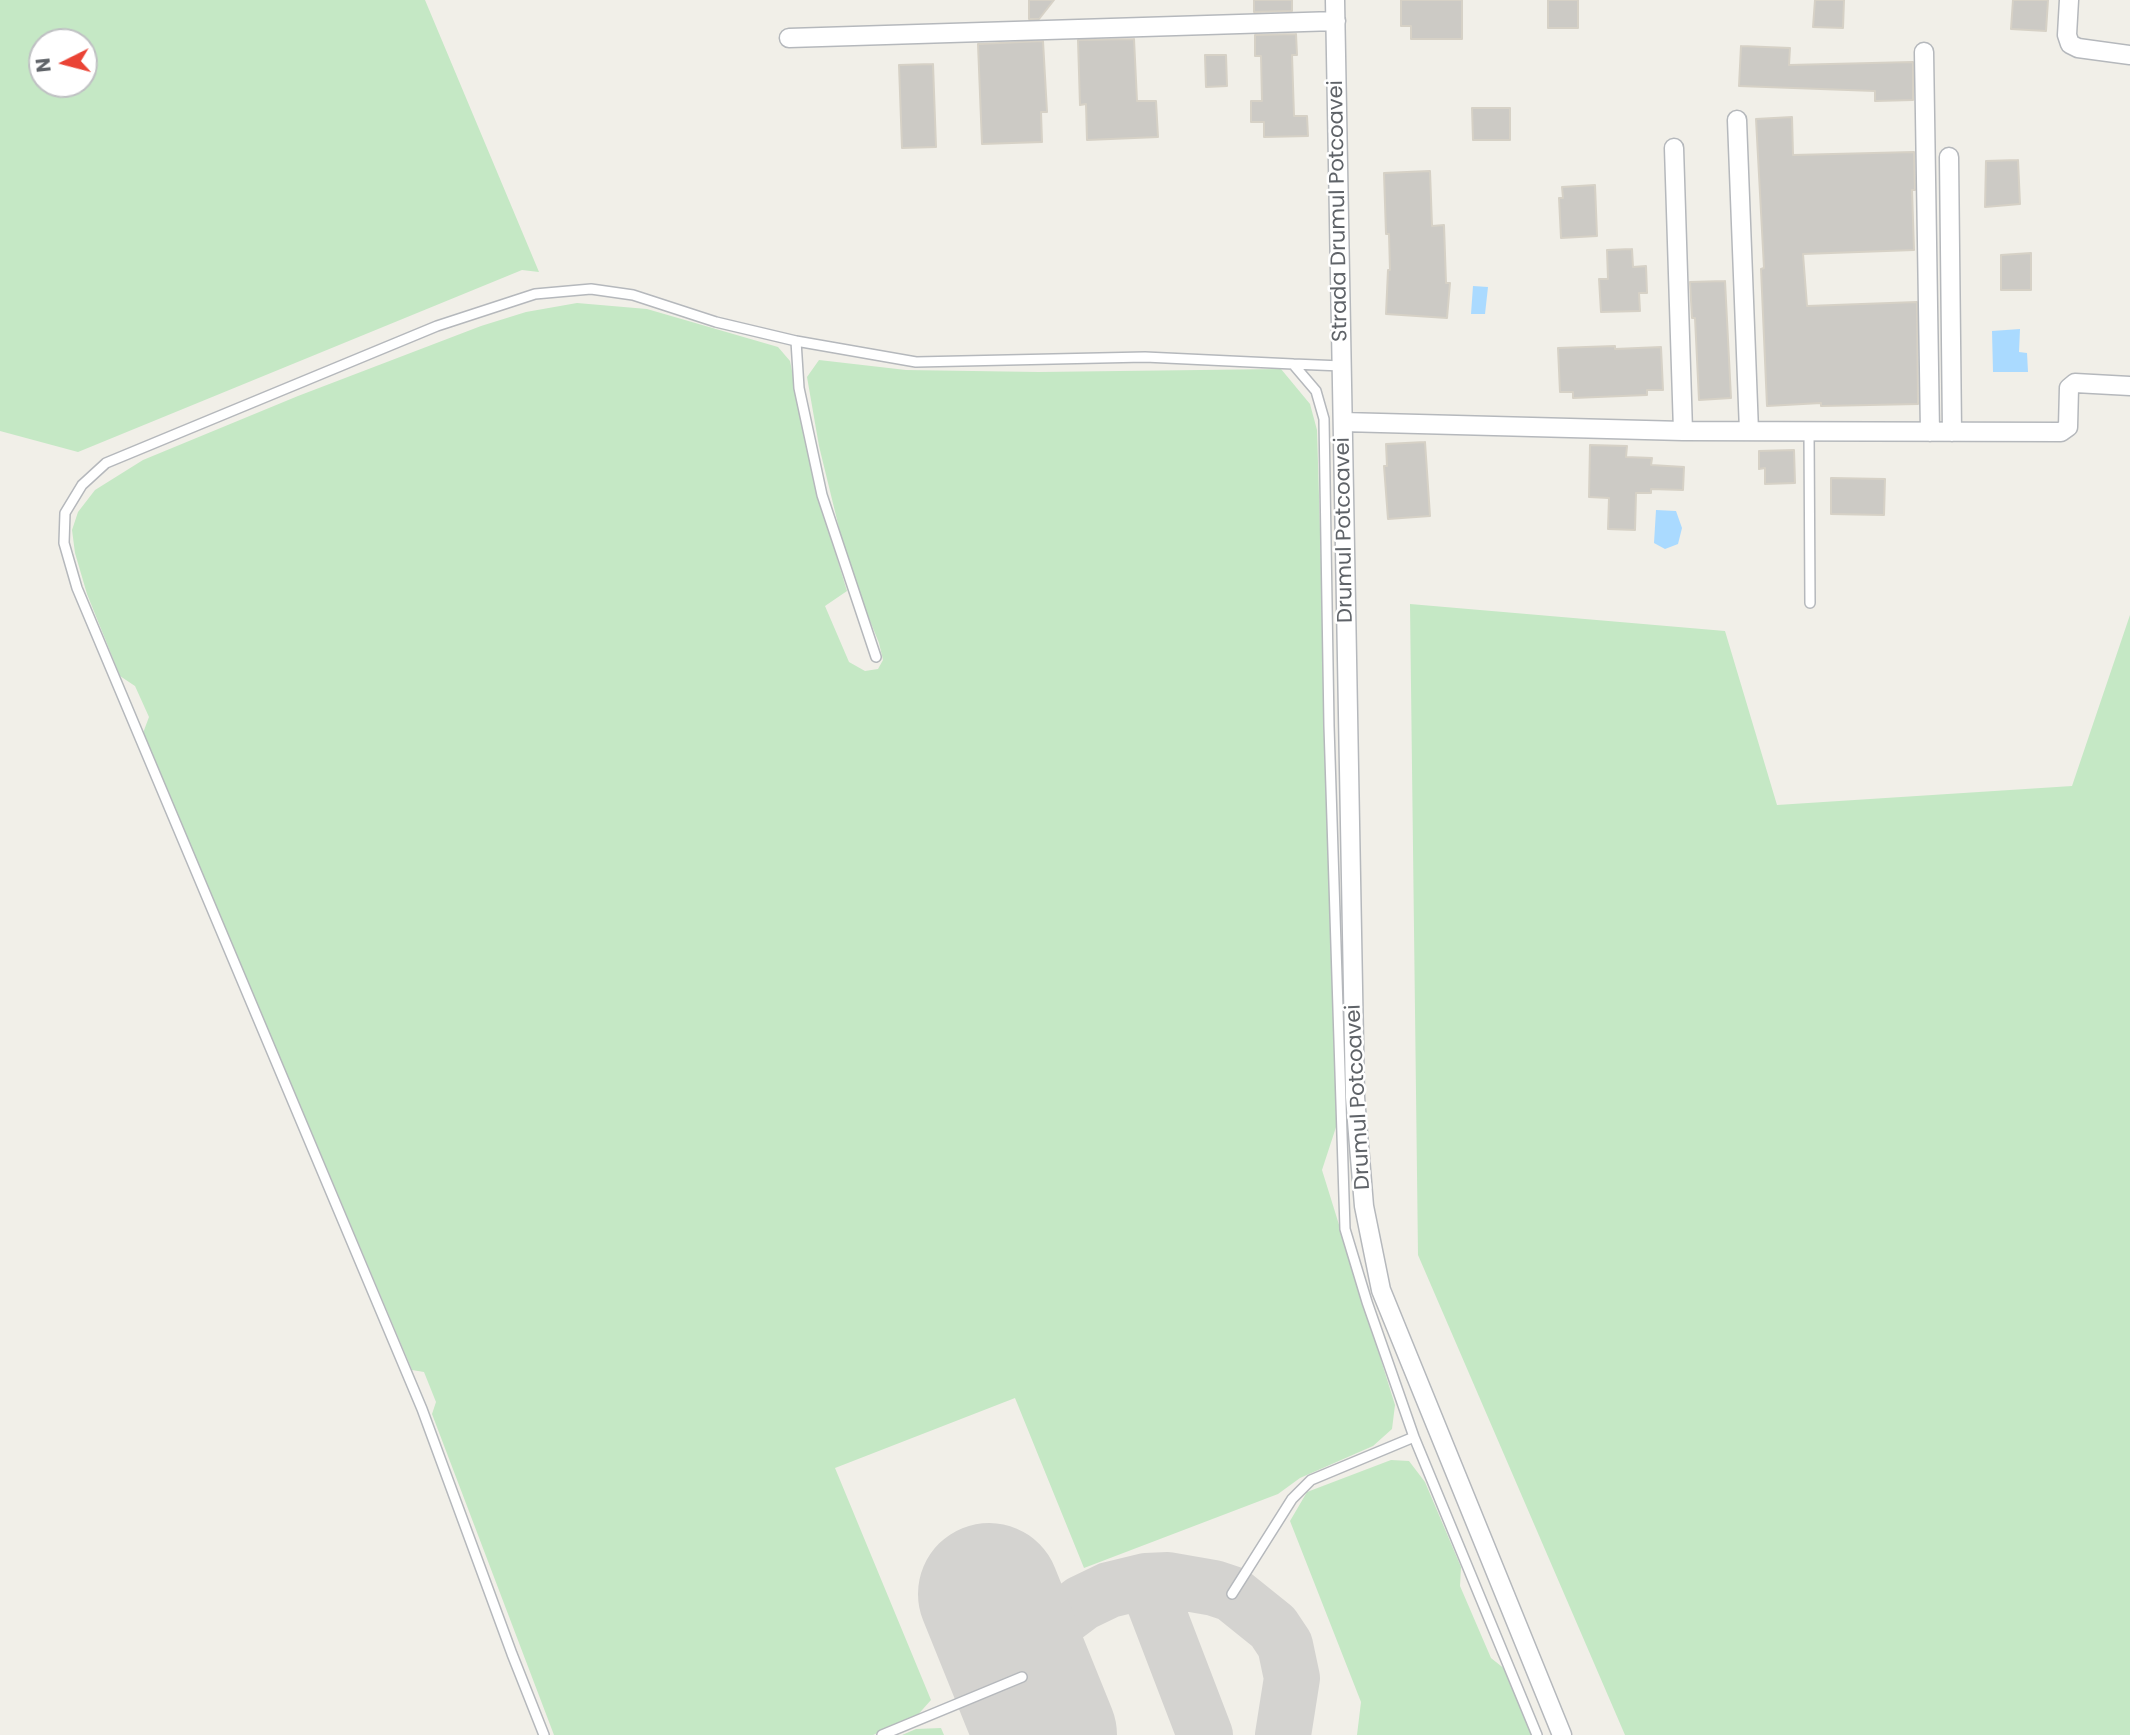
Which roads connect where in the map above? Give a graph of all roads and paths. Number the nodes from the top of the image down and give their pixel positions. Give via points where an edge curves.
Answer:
1 (1335, 0) edge
2 (2068, 0) edge
3 (1336, 21) junction
4 (789, 38) dead end
5 (1924, 52) dead end
6 (2130, 55) edge
7 (1737, 120) dead end
8 (1674, 148) dead end
9 (1949, 157) dead end
10 (796, 341) junction
11 (1293, 365) junction
12 (1342, 366) junction
13 (2130, 386) edge
14 (1343, 422) junction
15 (1683, 430) junction
16 (1749, 431) junction
17 (1809, 432) junction
18 (1930, 432) junction
19 (1952, 432) junction
20 (1810, 603) dead end
21 (876, 657) dead end
22 (1414, 1437) junction
23 (1232, 1594) dead end
24 (1022, 1677) dead end
25 (544, 1735) edge
26 (882, 1735) edge
27 (1537, 1735) edge
28 (1562, 1735) edge

1 - 3 street, Strada Drumul Potcoavei
2 - 6 street via 2070,44
3 - 4 street
3 - 12 street, Strada Drumul Potcoavei
5 - 18 street
7 - 16 street
8 - 15 street
9 - 19 street
10 - 11 lane via 916,362 1145,356
10 - 21 lane via 799,387 822,495
10 - 25 lane via 633,295 591,289 535,294 437,326 106,463 82,485 65,513 64,543 77,589 422,1409
11 - 12 lane
11 - 22 lane via 1316,391 1324,419 1345,1229
12 - 14 street, Strada Drumul Potcoavei
13 - 19 street via 2075,383 2069,388 2068,427 2062,432
14 - 15 street
14 - 28 street, Drumul Potcoavei via 1355,1097 1364,1206 1381,1290
15 - 16 street
16 - 17 street
17 - 18 street
17 - 20 lane
18 - 19 street
22 - 23 lane via 1311,1480 1292,1499
22 - 27 lane
24 - 26 lane

